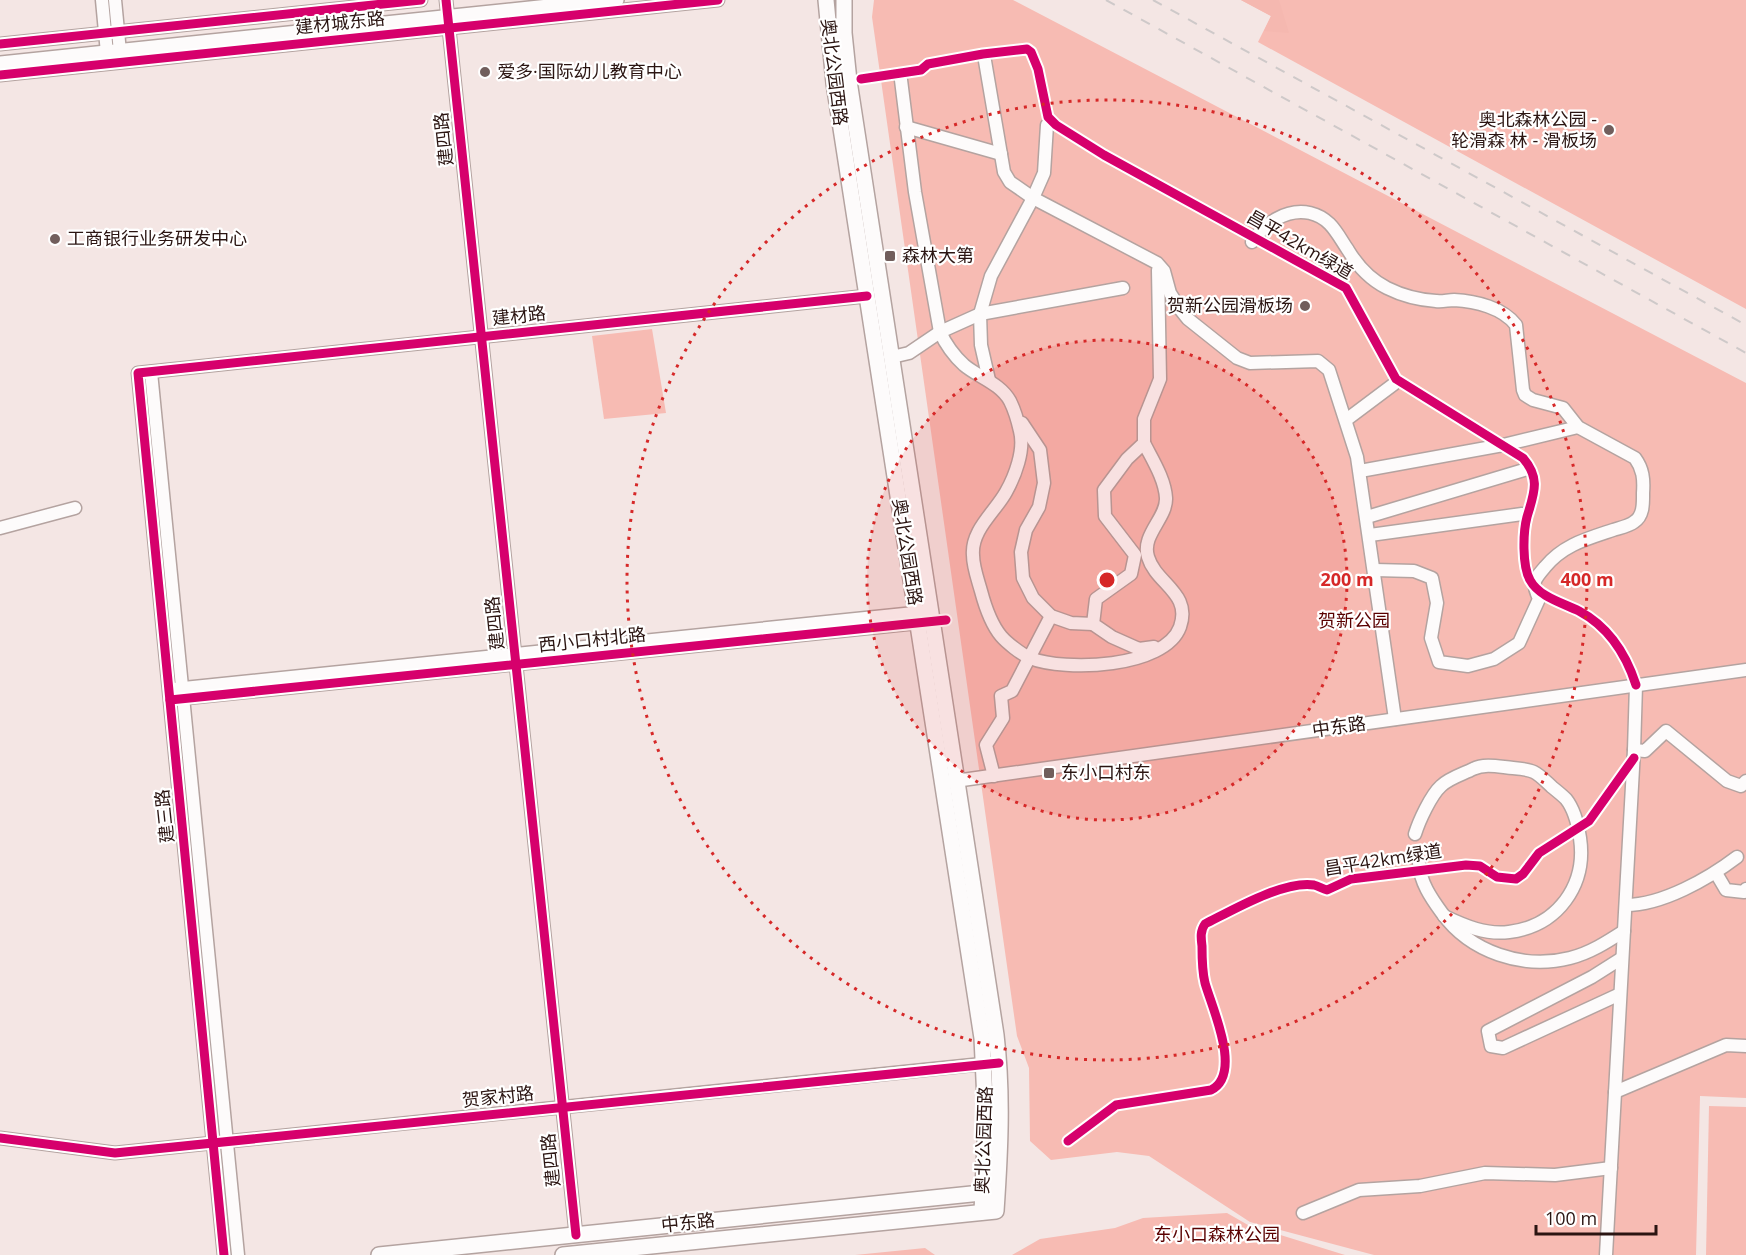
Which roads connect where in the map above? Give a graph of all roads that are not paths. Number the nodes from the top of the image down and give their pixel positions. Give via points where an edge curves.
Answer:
1 (102, 0) edge
2 (115, 0) edge
3 (421, 0) edge
4 (516, 0) edge
5 (616, 0) edge
6 (718, 0) edge
7 (826, 0) edge
8 (844, 0) edge
9 (448, 13) edge
10 (113, 43) junction
11 (0, 44) edge
12 (0, 54) edge
13 (985, 61) dead end
14 (0, 64) edge
15 (0, 75) edge
16 (901, 80) dead end
17 (1047, 125) dead end
18 (906, 128) junction
19 (1001, 154) junction
20 (1033, 198) junction
21 (1252, 242) dead end
22 (1157, 263) junction
23 (1123, 288) dead end
24 (867, 296) junction
25 (980, 314) junction
26 (939, 332) junction
27 (482, 337) junction
28 (892, 357) junction
29 (151, 372) junction
30 (138, 373) joint
31 (990, 380) junction
32 (1394, 384) dead end
33 (1009, 400) junction
34 (1346, 420) junction
35 (1578, 427) junction
36 (1144, 443) junction
37 (1524, 470) dead end
38 (1360, 471) junction
39 (75, 508) dead end
40 (1522, 514) dead end
41 (1367, 517) junction
42 (0, 528) edge
43 (1370, 535) junction
44 (1375, 570) junction
45 (1051, 616) junction
46 (924, 617) junction
47 (1093, 624) junction
48 (1167, 645) junction
49 (1029, 658) junction
50 (515, 659) junction
51 (1746, 670) edge
52 (1636, 685) junction
53 (183, 693) junction
54 (169, 695) junction
55 (1395, 719) junction
56 (1634, 750) junction
57 (994, 776) junction
58 (950, 782) junction
59 (1746, 782) edge
60 (1415, 834) dead end
61 (1737, 857) dead end
62 (1419, 863) dead end
63 (1716, 873) junction
64 (1746, 890) edge
65 (1626, 905) junction
66 (1444, 916) junction
67 (1624, 931) junction
68 (1622, 958) junction
69 (1620, 994) junction
70 (1746, 1046) edge
71 (992, 1063) junction
72 (1615, 1092) junction
73 (562, 1107) junction
74 (0, 1138) edge
75 (227, 1142) junction
76 (213, 1143) junction
77 (1611, 1168) junction
78 (990, 1192) junction
79 (989, 1212) joint
80 (1303, 1213) dead end
81 (576, 1235) junction
82 (224, 1255) edge
83 (238, 1255) edge
84 (379, 1255) edge
85 (563, 1255) edge
86 (1606, 1255) edge

1 - 10 street
2 - 10 street
3 - 10 street, 建材城东路
4 - 9 main road, 建材城东路
5 - 9 main road, 建材城东路
6 - 9 street, 建材城东路
7 - 24 main road, 奥北公园西路 via 834,83
8 - 28 main road, 奥北公园西路 via 849,81
9 - 10 main road, 建材城东路
9 - 15 street, 建材城东路
9 - 27 street, 建四路
10 - 11 street, 建材城东路
10 - 12 main road, 建材城东路
10 - 14 main road, 建材城东路
13 - 19 street
16 - 18 street
17 - 20 street via 1044,173
18 - 19 street
18 - 26 street
19 - 20 street via 1010,183
20 - 22 street
20 - 25 street via 991,276
21 - 35 street via 1265,225 1277,218 1308,212 1333,226 1357,263 1386,288 1436,302 1471,302 1499,311 1516,325 1525,395 1563,408
22 - 34 street via 1164,271 1170,293 1188,319 1237,358 1250,363 1318,361 1329,370
22 - 36 street via 1160,379 1144,419
23 - 25 street
24 - 27 street, 建材路
24 - 46 main road, 奥北公园西路
25 - 26 street
25 - 31 street via 981,345
26 - 28 street via 909,353
26 - 31 street via 965,366
27 - 29 street, 建材路
27 - 50 street, 建四路
28 - 46 main road, 奥北公园西路
29 - 30 street, 建材路
29 - 53 street, 建三路
30 - 54 street, 建三路
31 - 33 street
32 - 34 street
33 - 45 street via 1040,450 1044,483 1039,507 1026,530 1023,578 1032,598
33 - 49 street via 1021,434 1019,460 1006,493 976,537 972,555 986,609 1001,636
34 - 38 street
35 - 38 street via 1503,446
35 - 44 street via 1635,458 1643,475 1641,515 1635,522 1581,540 1554,556 1535,578 1533,585 1539,599 1519,643 1494,659 1468,666 1439,662 1431,638 1437,603 1432,578 1414,571
36 - 47 street via 1104,490 1105,516 1135,555 1131,574 1096,599
36 - 48 street via 1166,498 1151,532 1147,555 1157,576 1173,589 1182,605 1180,627
37 - 41 street
38 - 41 street
39 - 42 street
40 - 43 street
41 - 43 street
43 - 44 street
44 - 55 street
45 - 47 street via 1071,623
45 - 49 street
46 - 50 street, 西小口村北路
46 - 58 main road, 奥北公园西路
47 - 48 street via 1139,649
48 - 49 street via 1133,660 1095,664 1059,664
49 - 57 street via 1012,691 1001,696 1003,718 986,745
50 - 53 street, 西小口村北路
50 - 73 street, 建四路
51 - 52 street, 中东路
52 - 55 street, 中东路
52 - 56 street
53 - 54 street, 西小口村北路
53 - 75 street, 建三路
54 - 76 street, 建三路
55 - 57 street, 中东路
56 - 59 street via 1646,751 1666,731 1727,781 1741,786
56 - 65 street
57 - 58 street, 中东路
58 - 71 main road, 奥北公园西路 via 979,1012
60 - 66 street via 1440,786 1480,765 1533,770 1567,800 1576,821 1582,849 1577,882 1556,912 1527,928 1499,933 1472,928
61 - 63 street
62 - 66 street via 1430,897
63 - 64 street via 1726,890
63 - 65 street via 1675,893 1641,905
65 - 67 street
66 - 67 street via 1466,939 1504,957 1527,961 1571,958
67 - 68 street
68 - 69 street
68 - 69 street via 1488,1030 1491,1046 1503,1048
69 - 72 street
70 - 72 street via 1726,1045
71 - 73 street, 贺家村路
71 - 78 main road, 奥北公园西路 via 1001,1121
72 - 77 street
73 - 75 street, 贺家村路
73 - 81 street, 建四路
74 - 76 street, 贺家村路 via 115,1153
75 - 76 street, 贺家村路
75 - 83 street, 建三路
76 - 82 street, 建三路
77 - 80 street via 1555,1175 1485,1173 1420,1186 1359,1190
77 - 86 street
78 - 79 main road, 奥北公园西路
78 - 81 main road, 中东路
79 - 85 main road, 中东路
81 - 84 main road, 中东路

